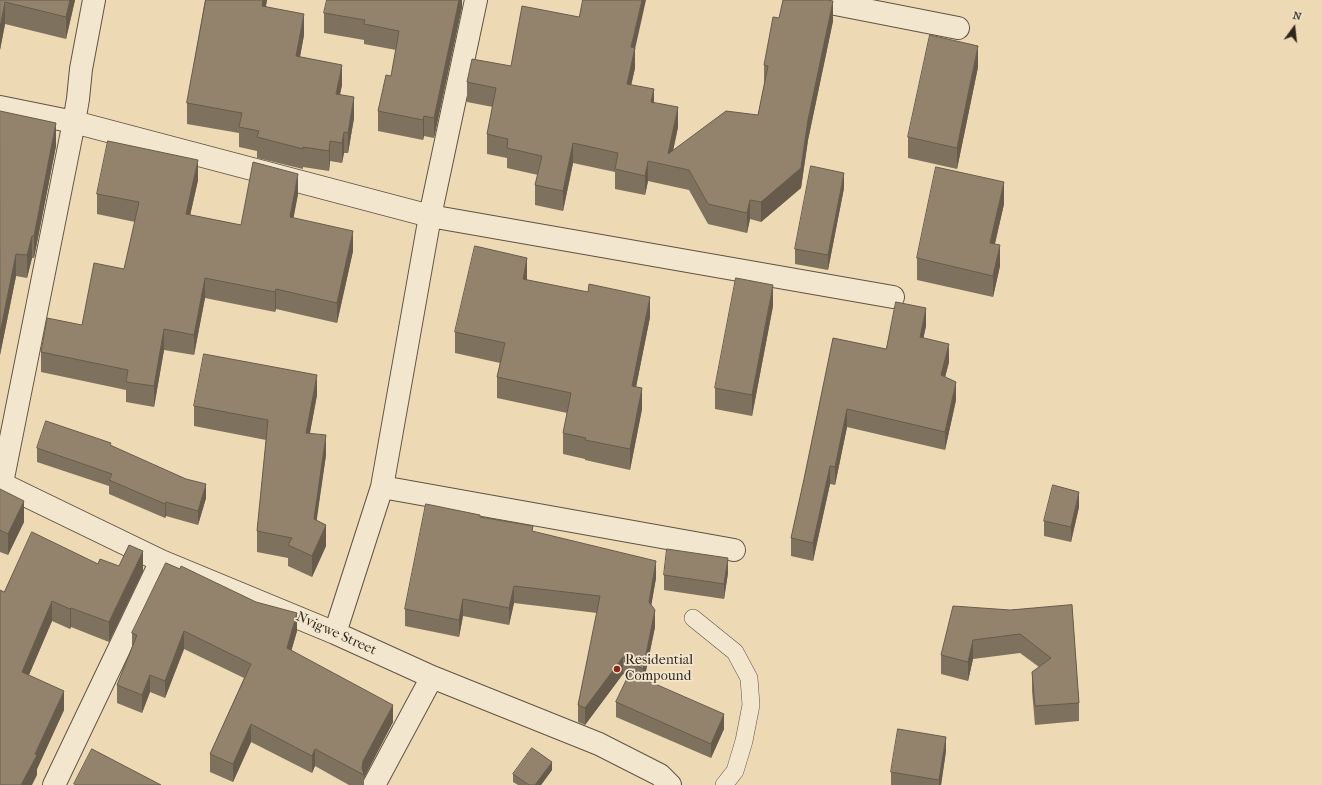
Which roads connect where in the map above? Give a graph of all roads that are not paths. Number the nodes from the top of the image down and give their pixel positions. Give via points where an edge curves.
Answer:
1 (94, 0) edge
2 (476, 0) edge
3 (815, 0) edge
4 (958, 28) dead end
5 (0, 107) edge
6 (74, 122) junction
7 (430, 216) junction
8 (893, 297) dead end
9 (1, 483) edge
10 (382, 487) junction
11 (734, 550) dead end
12 (161, 561) junction
13 (693, 618) dead end
14 (335, 633) junction
15 (432, 677) junction
16 (54, 785) edge
17 (374, 785) edge
18 (670, 785) edge
19 (724, 785) edge

1 - 6 street
2 - 7 street
3 - 4 street
5 - 6 street
6 - 7 street
6 - 9 street
7 - 8 street
7 - 10 street
9 - 12 street, Nvigwe Street
10 - 11 street
10 - 14 street
12 - 14 street, Nvigwe Street
12 - 16 street
13 - 19 lane via 735,652 749,678 750,705 744,741 735,771
14 - 15 street, Nvigwe Street
15 - 17 street
15 - 18 street, Nvigwe Street via 599,744 660,775

